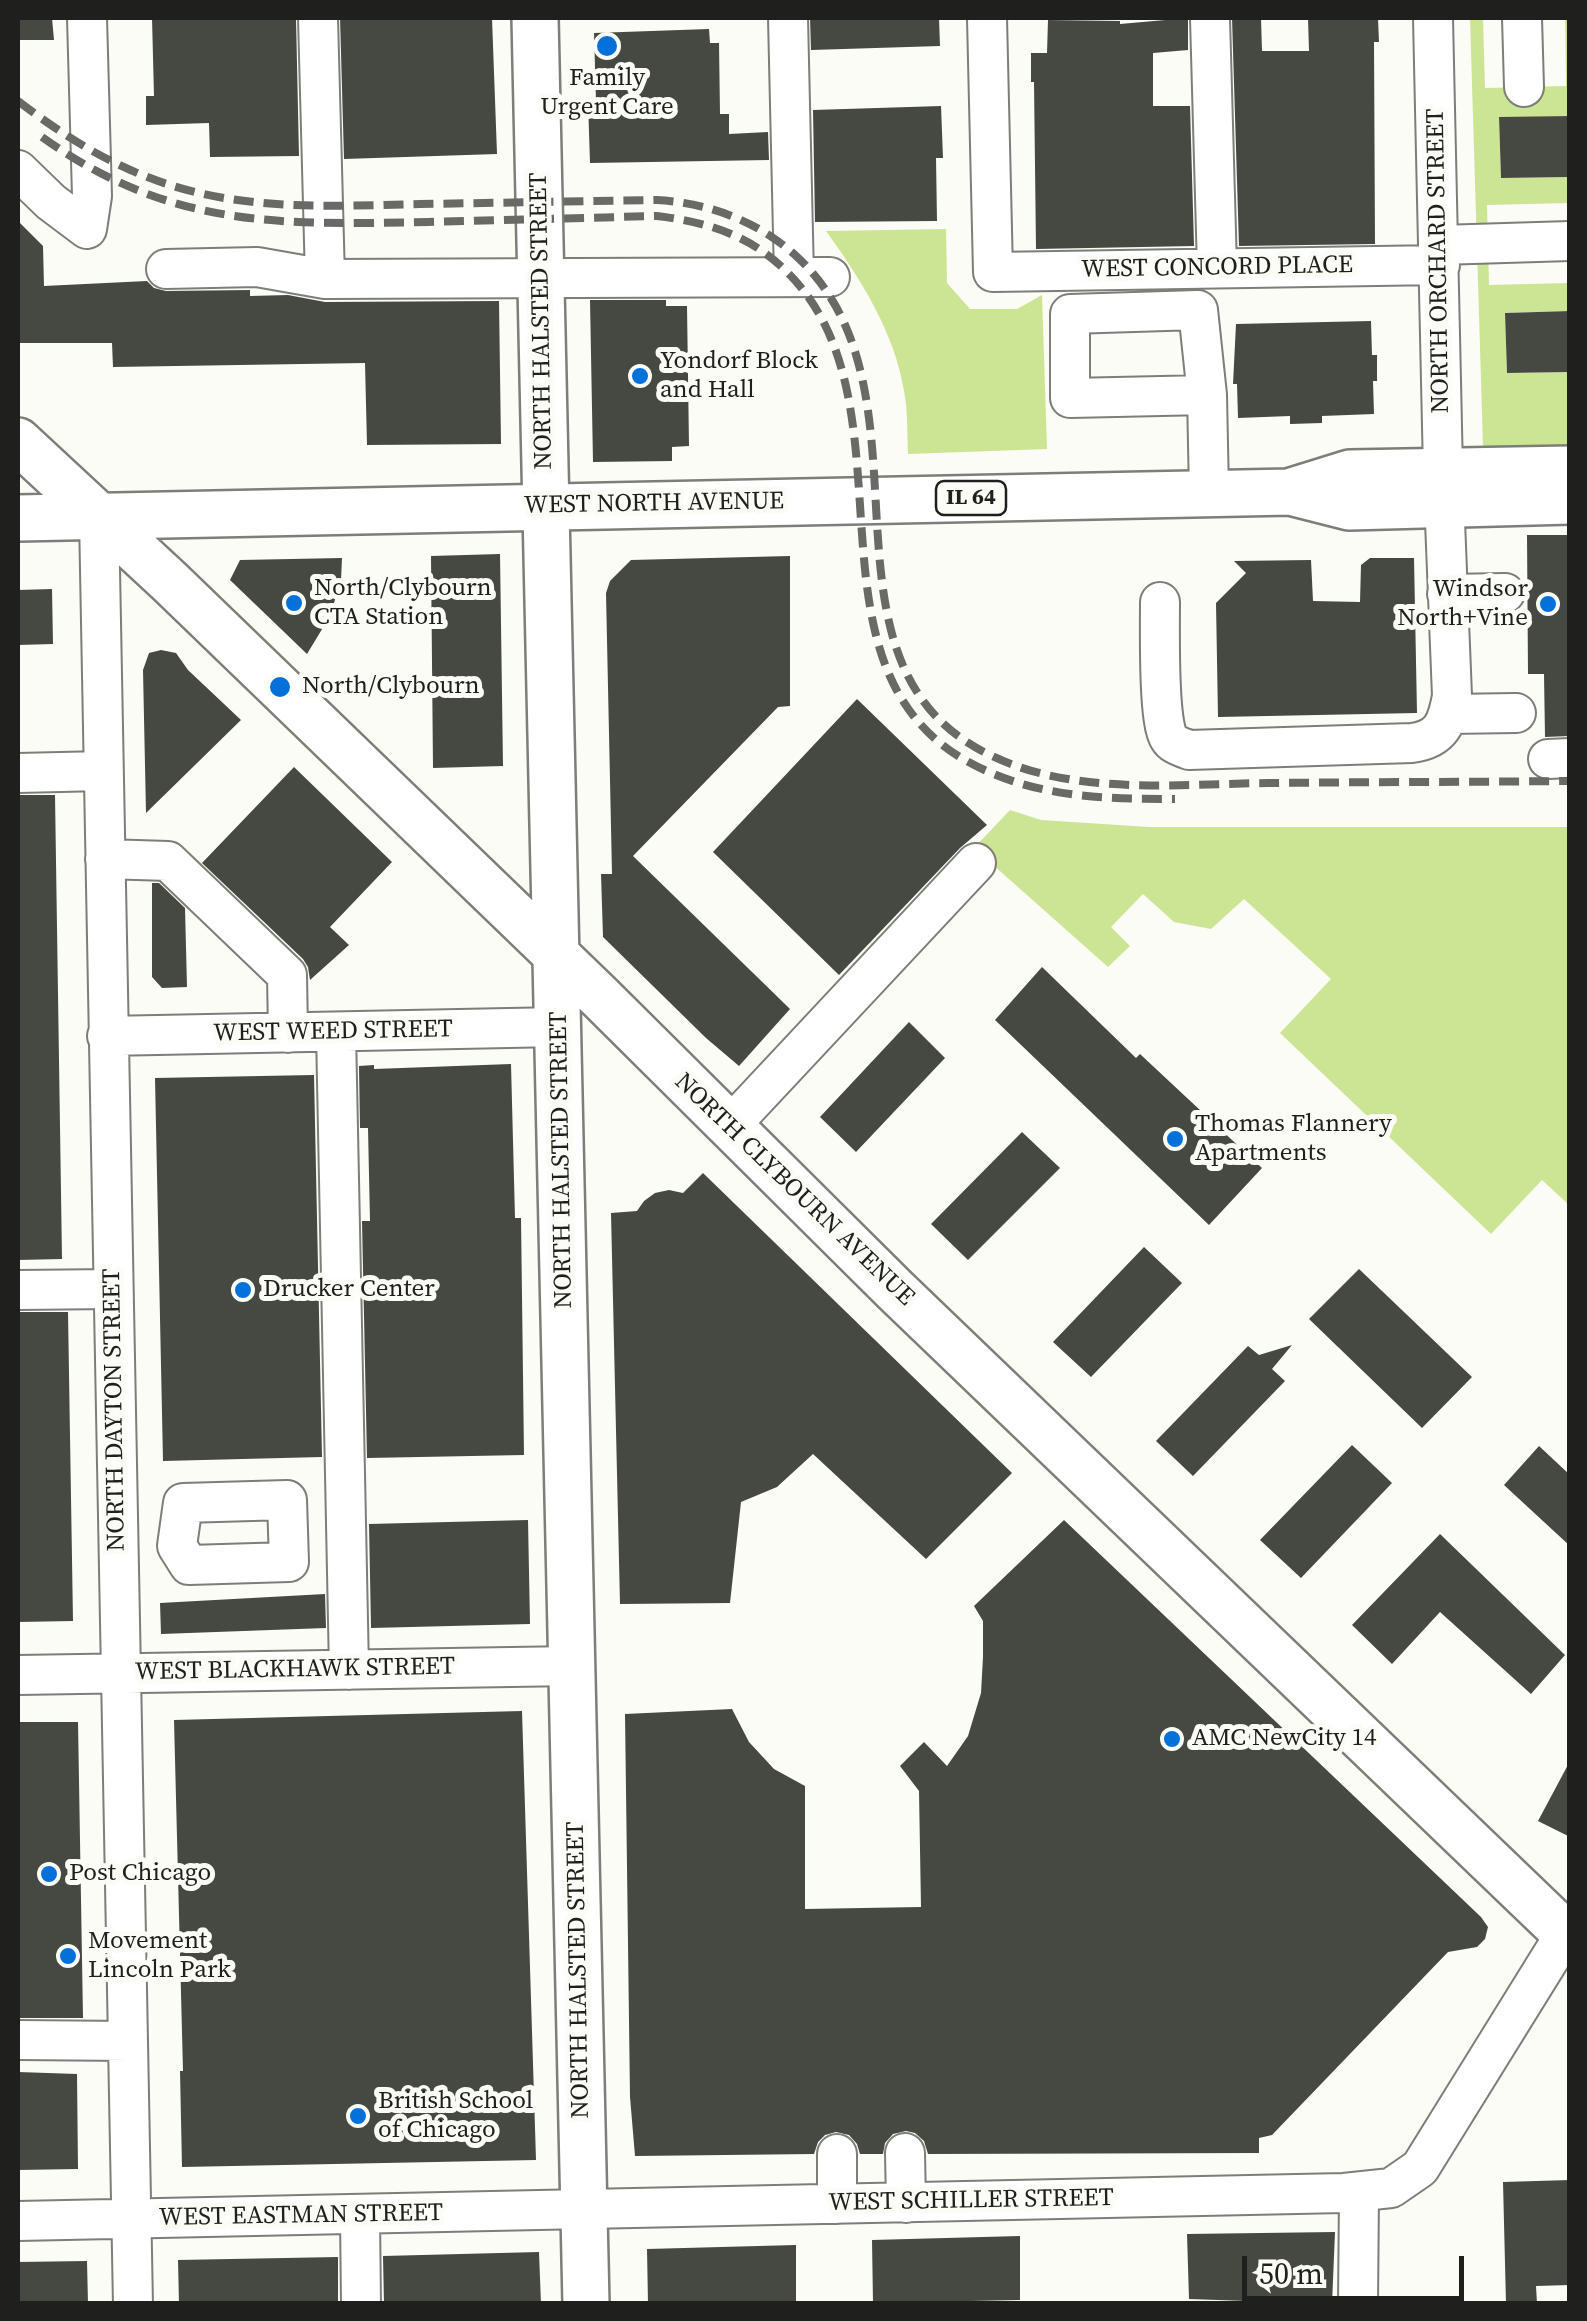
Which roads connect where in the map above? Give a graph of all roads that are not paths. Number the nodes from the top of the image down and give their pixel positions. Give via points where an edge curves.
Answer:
1 (88, 18) edge
2 (318, 18) edge
3 (535, 18) edge
4 (788, 18) edge
5 (986, 18) edge
6 (1210, 18) edge
7 (1434, 18) edge
8 (1522, 18) edge
9 (1524, 87) dead end
10 (18, 170) edge
11 (1570, 241) edge
12 (1440, 255) junction
13 (1217, 268) junction
14 (166, 269) dead end
15 (541, 278) junction
16 (325, 279) junction
17 (1207, 396) dead end
18 (18, 441) edge
19 (1570, 469) edge
20 (1444, 488) junction
21 (1209, 493) junction
22 (1570, 501) edge
23 (546, 506) junction
24 (99, 517) junction
25 (18, 518) edge
26 (1505, 593) dead end
27 (1447, 594) junction
28 (1160, 602) dead end
29 (1516, 713) dead end
30 (1449, 714) junction
31 (103, 772) junction
32 (18, 774) edge
33 (104, 859) junction
34 (976, 863) dead end
35 (557, 956) junction
36 (559, 1027) junction
37 (336, 1032) junction
38 (288, 1033) junction
39 (107, 1036) junction
40 (728, 1128) junction
41 (112, 1289) junction
42 (18, 1290) edge
43 (177, 1546) dead end
44 (118, 1547) junction
45 (572, 1666) junction
46 (349, 1670) junction
47 (120, 1673) junction
48 (18, 1675) edge
49 (1568, 1933) edge
50 (18, 2040) edge
51 (128, 2041) junction
52 (905, 2152) dead end
53 (838, 2154) dead end
54 (1358, 2192) junction
55 (906, 2203) junction
56 (837, 2204) junction
57 (584, 2210) junction
58 (360, 2216) junction
59 (131, 2219) junction
60 (18, 2221) edge
61 (133, 2304) edge
62 (361, 2304) edge
63 (586, 2304) edge
64 (1358, 2304) edge

1 - 10 street via 92,196 86,229
2 - 16 street
3 - 15 main road, NORTH HALSTED STREET
4 - 15 street via 812,277
5 - 13 street, WEST CONCORD PLACE via 993,272
6 - 13 street
7 - 12 street, NORTH ORCHARD STREET
8 - 9 street
11 - 12 street, WEST CONCORD PLACE
12 - 13 street, WEST CONCORD PLACE
12 - 20 street, NORTH ORCHARD STREET
14 - 16 street via 257,267
15 - 16 street
15 - 23 main road, NORTH HALSTED STREET
17 - 21 street
18 - 24 main road, NORTH CLYBOURN AVENUE
19 - 20 main road, WEST NORTH AVENUE / IL 64
20 - 21 main road, WEST NORTH AVENUE / IL 64 via 1349,507 1290,492
20 - 22 main road, WEST NORTH AVENUE / IL 64
20 - 27 street, NORTH ORCHARD STREET
21 - 23 main road, WEST NORTH AVENUE / IL 64
23 - 24 main road, WEST NORTH AVENUE / IL 64
23 - 35 main road, NORTH HALSTED STREET
24 - 25 main road, WEST NORTH AVENUE / IL 64
24 - 31 street, NORTH DAYTON STREET
24 - 35 main road, NORTH CLYBOURN AVENUE
26 - 27 street
27 - 30 street, NORTH ORCHARD STREET
28 - 30 street via 1164,716 1176,745 1190,750 1412,743 1435,737
29 - 30 street
31 - 32 street
31 - 33 street, NORTH DAYTON STREET
33 - 38 street via 168,861 286,975
33 - 39 street, NORTH DAYTON STREET
34 - 40 street
35 - 36 main road, NORTH HALSTED STREET
35 - 40 main road, NORTH CLYBOURN AVENUE
36 - 37 street, WEST WEED STREET
36 - 45 main road, NORTH HALSTED STREET
37 - 38 street, WEST WEED STREET
37 - 46 street
38 - 39 street, WEST WEED STREET
39 - 41 street, NORTH DAYTON STREET
40 - 49 main road, NORTH CLYBOURN AVENUE
41 - 42 street
41 - 44 street, NORTH DAYTON STREET
43 - 44 street
44 - 47 street, NORTH DAYTON STREET
45 - 46 street, WEST BLACKHAWK STREET
45 - 57 main road, NORTH HALSTED STREET
46 - 47 street, WEST BLACKHAWK STREET
47 - 48 street, WEST BLACKHAWK STREET
47 - 51 street, NORTH DAYTON STREET
49 - 54 street, WEST SCHILLER STREET via 1420,2168 1391,2188
50 - 51 street
51 - 59 street, NORTH DAYTON STREET
52 - 55 street
53 - 56 street
54 - 55 street, WEST SCHILLER STREET
54 - 64 street
55 - 56 street, WEST SCHILLER STREET
56 - 57 street, WEST SCHILLER STREET
57 - 58 street, WEST EASTMAN STREET
57 - 63 main road, NORTH HALSTED STREET
58 - 59 street, WEST EASTMAN STREET
58 - 62 street
59 - 60 street, WEST EASTMAN STREET
59 - 61 street, NORTH DAYTON STREET

